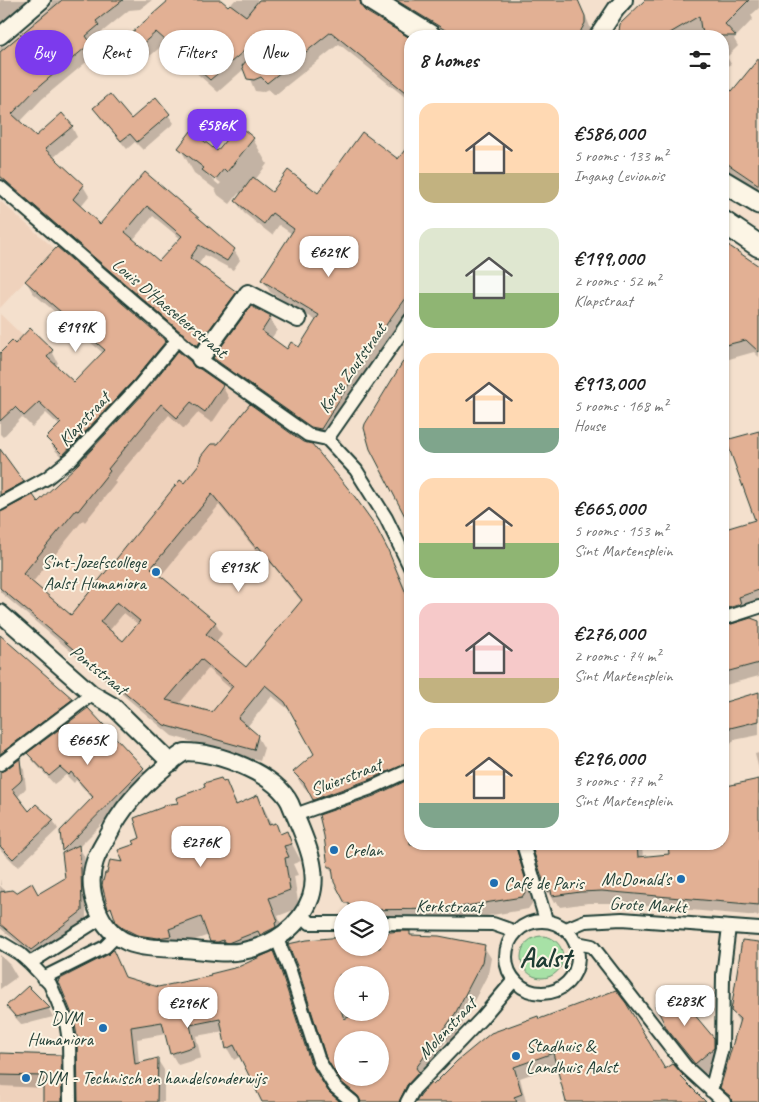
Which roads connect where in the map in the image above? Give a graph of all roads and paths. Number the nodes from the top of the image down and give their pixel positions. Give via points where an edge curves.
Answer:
1 (42, 0) edge
2 (372, 0) edge
3 (616, 3) edge
4 (420, 30) edge
5 (601, 30) edge
6 (0, 36) edge
7 (729, 185) edge
8 (0, 187) edge
9 (759, 203) edge
10 (729, 226) edge
11 (759, 246) edge
12 (298, 318) dead end
13 (404, 329) edge
14 (178, 339) junction
15 (200, 359) junction
16 (327, 439) junction
17 (0, 504) edge
18 (404, 554) edge
19 (759, 607) edge
20 (0, 613) edge
21 (729, 617) edge
22 (92, 694) junction
23 (171, 762) junction
24 (0, 764) edge
25 (404, 773) edge
26 (295, 815) junction
27 (525, 850) edge
28 (303, 914) junction
29 (101, 918) junction
30 (546, 920) junction
31 (334, 923) edge
32 (389, 923) edge
33 (729, 927) junction
34 (566, 929) junction
35 (759, 929) edge
36 (516, 932) junction
37 (116, 936) junction
38 (277, 939) junction
39 (0, 942) edge
40 (576, 943) junction
41 (30, 963) junction
42 (43, 978) junction
43 (514, 980) junction
44 (711, 1091) junction
45 (70, 1102) edge
46 (353, 1102) edge
47 (407, 1102) edge
48 (724, 1102) edge

1 - 6 street
2 - 4 street
3 - 5 street
7 - 9 street
8 - 14 street, Louis D'Haeseleerstraat
10 - 11 street
12 - 15 street via 248,293
13 - 16 street, Korte Zoutstraat
14 - 15 street, Louis D'Haeseleerstraat
14 - 17 street, Klapstraat via 72,458 47,478
15 - 16 street, Louis D'Haeseleerstraat via 308,435
16 - 18 street via 356,470
19 - 21 street
20 - 22 street, Pontstraat
22 - 23 street, Pontstraat via 113,706
22 - 24 street
23 - 26 street via 185,752 195,752 252,769 286,795
23 - 29 street via 126,805 95,861 92,892
25 - 26 street, Sluierstraat
26 - 28 street via 314,872 311,896
27 - 30 street
28 - 31 street via 310,922
28 - 38 street via 295,926
29 - 37 street
29 - 41 street
30 - 34 street
30 - 36 street via 524,925
32 - 36 street, Kerkstraat via 492,924
33 - 34 street, Grote Markt via 622,919 585,921
33 - 35 street, Grote Markt
33 - 44 street via 723,975 722,1048
34 - 40 street
36 - 43 street via 506,950 508,971
37 - 38 street via 143,946 226,952 244,951
37 - 42 street via 105,948
38 - 46 street via 319,1060 335,1087
39 - 41 street
40 - 43 street via 579,960 575,974 557,990 534,992
40 - 44 street via 592,946 686,1067
41 - 42 street
42 - 45 street via 50,984 66,1022
43 - 47 street, Molenstraat via 414,1088
44 - 48 street

